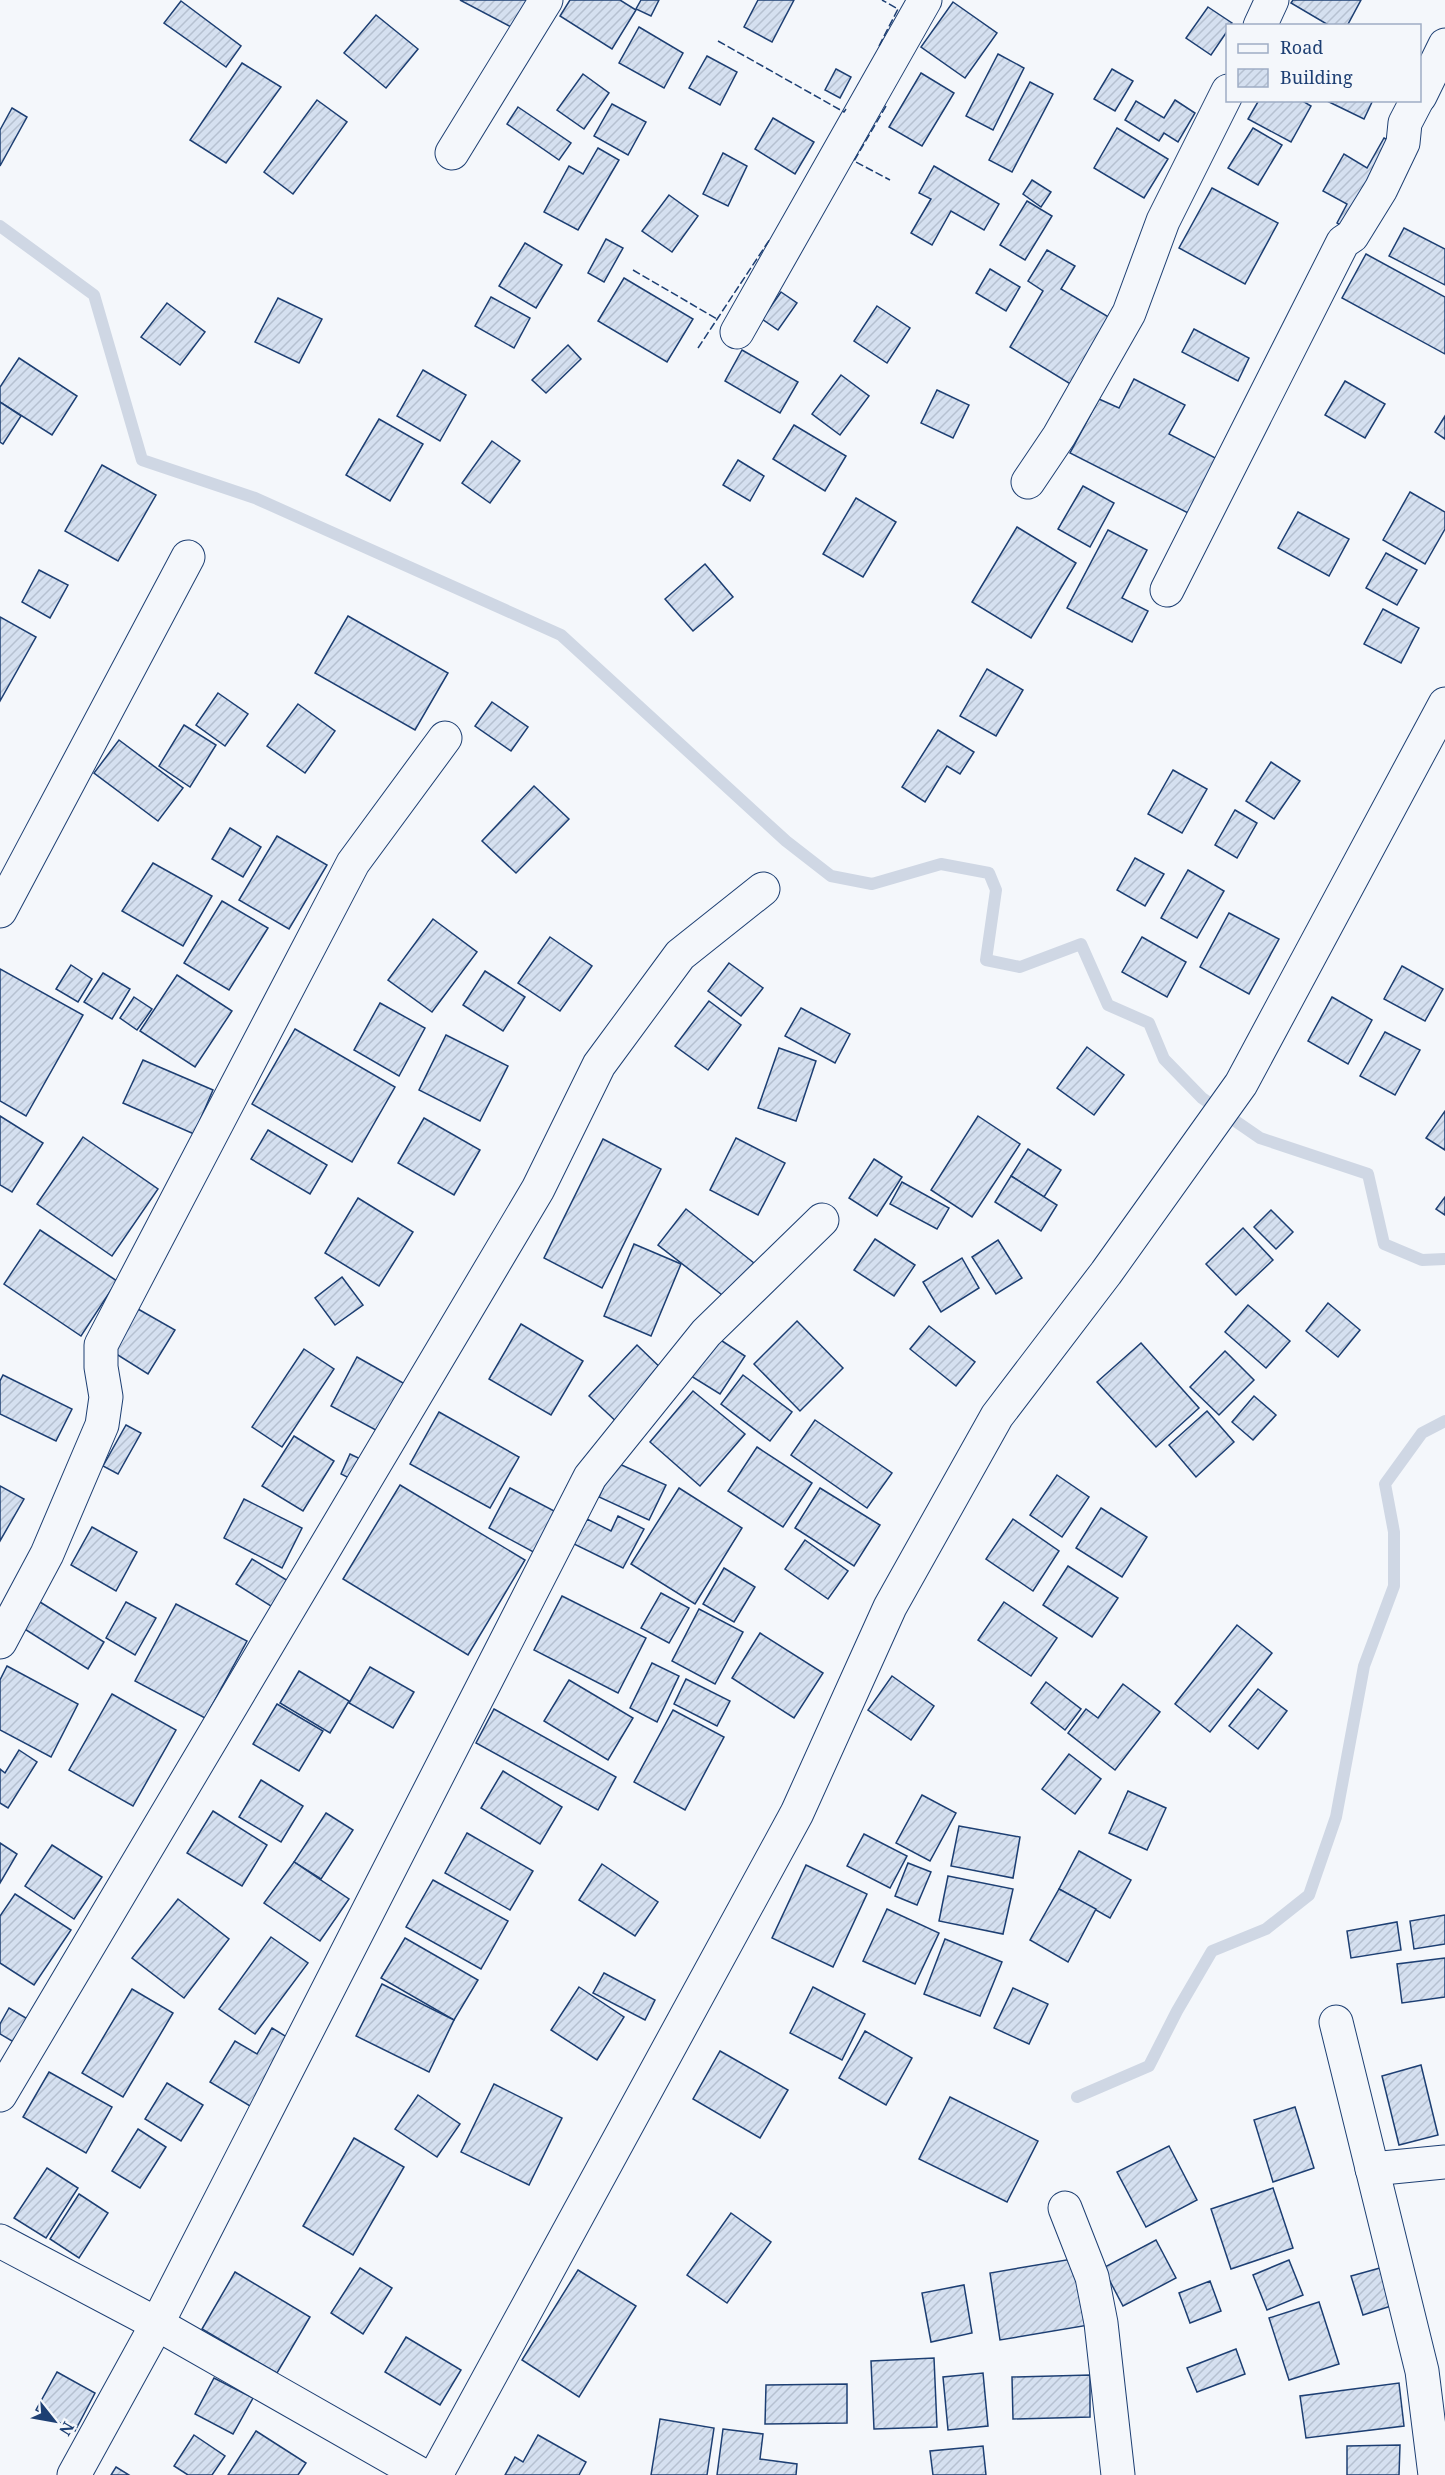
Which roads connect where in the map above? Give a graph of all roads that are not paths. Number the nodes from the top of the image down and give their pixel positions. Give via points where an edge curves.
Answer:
1 (546, 0) edge
2 (925, 0) edge
3 (1272, 0) edge
4 (1261, 24) edge
5 (1445, 45) edge
6 (1421, 92) edge
7 (1226, 93) edge
8 (1416, 102) edge
9 (452, 153) dead end
10 (737, 332) dead end
11 (1028, 482) dead end
12 (188, 557) dead end
13 (1167, 590) dead end
14 (1445, 704) edge
15 (445, 738) dead end
16 (763, 889) dead end
17 (0, 911) edge
18 (822, 1220) dead end
19 (0, 1642) edge
20 (1336, 2022) dead end
21 (0, 2095) edge
22 (1445, 2162) edge
23 (1372, 2169) junction
24 (1065, 2208) dead end
25 (0, 2241) edge
26 (157, 2324) junction
27 (74, 2475) edge
28 (422, 2475) edge
29 (436, 2475) edge
30 (1118, 2475) edge
31 (1435, 2475) edge

1 - 9 street
2 - 10 street
3 - 4 street
5 - 6 street
7 - 11 street via 1163,221 1129,313 1059,436
8 - 13 street via 1405,123 1403,143 1381,189 1352,236 1343,242
12 - 17 street
14 - 29 street via 1241,1084 1106,1273 997,1416 890,1607 797,1813
15 - 19 street via 353,862 101,1345 106,1397 102,1425 46,1554
16 - 21 street via 681,955 599,1065 538,1189
18 - 26 street via 706,1333 590,1477
20 - 23 street
22 - 23 street
23 - 31 street via 1422,2371
24 - 30 street via 1092,2277
25 - 26 street
26 - 27 street
26 - 28 street

